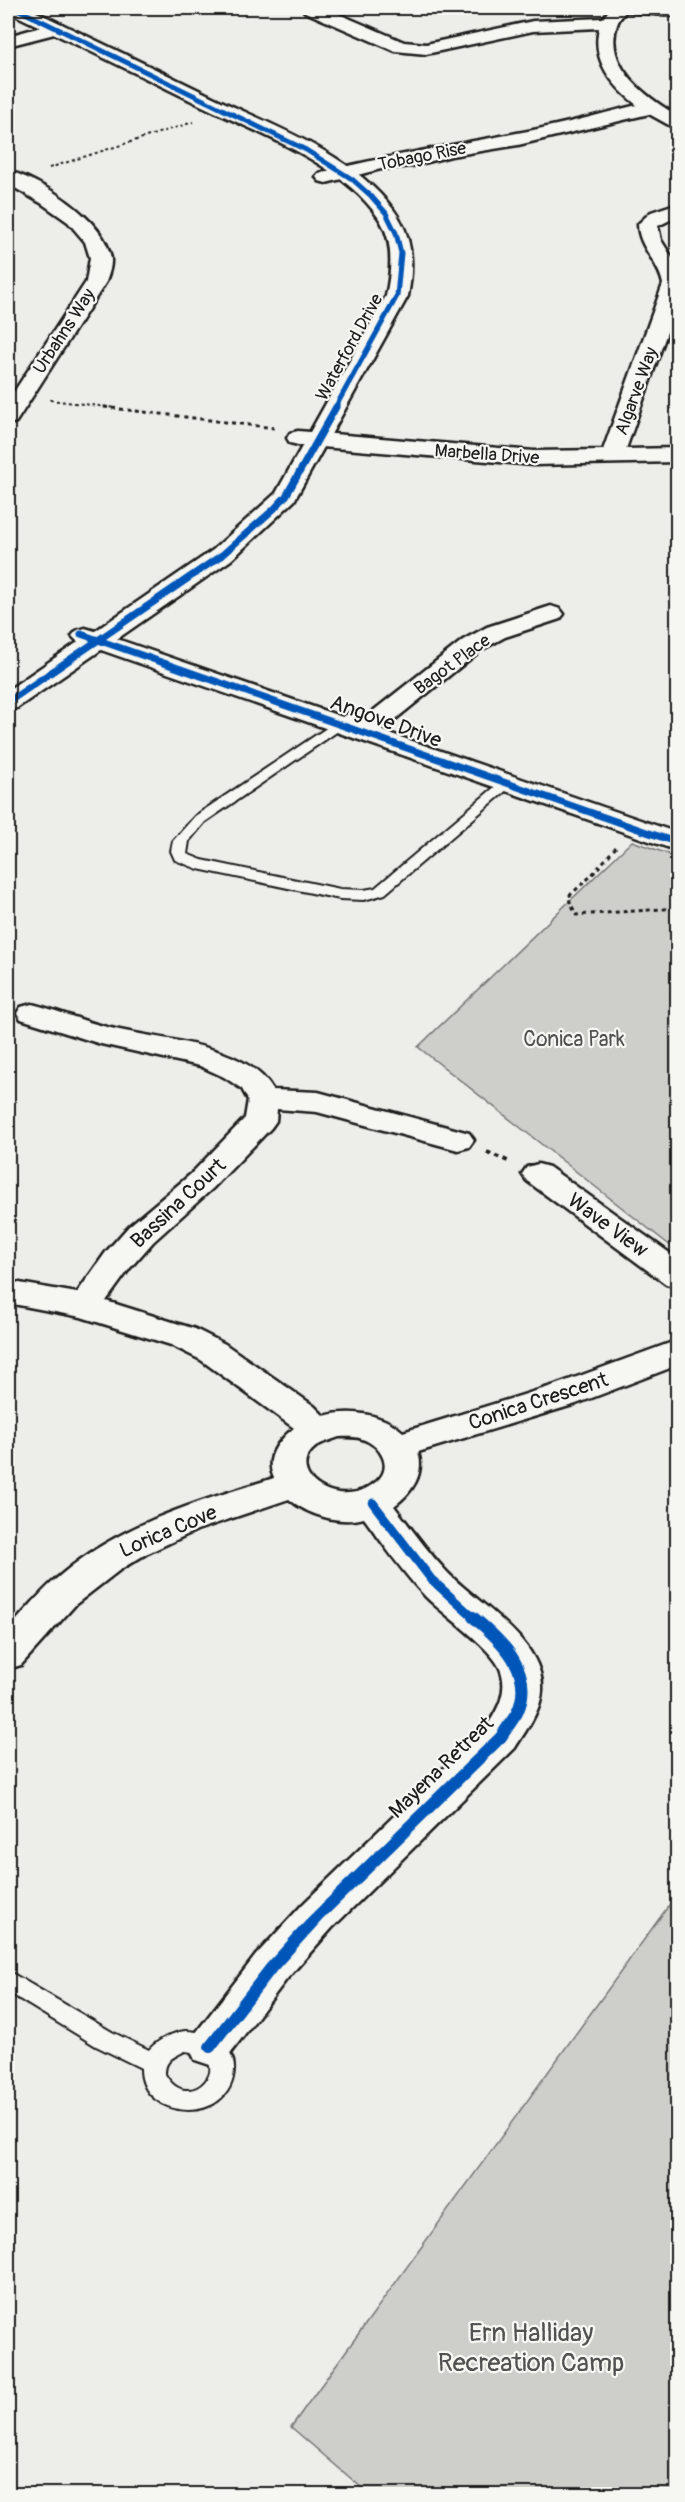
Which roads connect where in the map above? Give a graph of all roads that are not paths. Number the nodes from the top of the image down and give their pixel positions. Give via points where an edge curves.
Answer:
1 (15, 8) edge
2 (311, 8) edge
3 (620, 8) edge
4 (8, 14) edge
5 (678, 14) edge
6 (609, 23) junction
7 (49, 30) junction
8 (8, 41) edge
9 (634, 93) junction
10 (590, 104) junction
11 (650, 108) junction
12 (610, 116) junction
13 (678, 124) edge
14 (498, 128) junction
15 (518, 139) junction
16 (331, 172) junction
17 (11, 179) edge
18 (678, 209) edge
19 (673, 264) edge
20 (8, 417) edge
21 (305, 436) junction
22 (678, 455) edge
23 (612, 457) junction
24 (551, 614) dead end
25 (97, 632) junction
26 (8, 684) edge
27 (8, 702) edge
28 (359, 723) junction
29 (508, 783) junction
30 (678, 826) edge
31 (678, 843) edge
32 (32, 1013) dead end
33 (263, 1099) junction
34 (458, 1140) road end
35 (538, 1174) road end
36 (678, 1276) edge
37 (8, 1292) edge
38 (85, 1306) junction
39 (678, 1352) edge
40 (316, 1430) junction
41 (397, 1446) junction
42 (293, 1485) junction
43 (373, 1503) junction
44 (8, 1655) edge
45 (8, 1981) edge
46 (210, 2047) junction
47 (154, 2063) junction

1 - 7 street, Waterford Drive
2 - 6 street via 401,47 426,49 533,26
3 - 5 lane
3 - 6 street
4 - 7 street, Waterford Drive
6 - 9 street via 607,52 620,78
7 - 8 street
7 - 16 street, Waterford Drive via 211,116
7 - 16 street, Waterford Drive via 265,129
9 - 10 street, Tobago Rise
9 - 11 street
10 - 12 street
10 - 14 street, Tobago Rise
11 - 12 street, Tobago Rise
11 - 13 street
12 - 15 street, Tobago Rise
14 - 15 street
14 - 16 street, Tobago Rise via 459,142 399,152
15 - 16 street, Tobago Rise
16 - 21 street, Waterford Drive via 376,201 385,212 402,248 401,279 388,312
17 - 20 street, Urbahns Way via 83,225 95,241 100,267 96,282
18 - 19 street, Algarve Way via 652,220 647,228 652,241
19 - 23 street, Algarve Way via 670,294
21 - 23 street, Marbella Drive via 493,456
21 - 25 street, Waterford Drive via 286,496 262,522 222,555
22 - 23 street, Marbella Drive
24 - 28 street, Bagot Place via 496,632 472,645
25 - 26 street, Waterford Drive
25 - 27 street, Waterford Drive
25 - 28 street, Angove Drive
28 - 29 street, Angove Drive
28 - 29 lane via 200,819 180,843 180,857 340,894 373,894
28 - 30 street, Angove Drive
29 - 31 street, Angove Drive
32 - 33 street via 108,1037 221,1063 250,1079
33 - 34 street via 318,1102
33 - 38 street, Bassina Court via 265,1110 260,1121 202,1181 141,1234
35 - 36 street, Wave View
37 - 38 street
38 - 40 street via 183,1337 213,1352 302,1414
39 - 41 street, Conica Crescent via 564,1395
40 - 41 street via 355,1425 373,1430
40 - 42 street via 300,1439 290,1451 286,1466
41 - 43 street via 403,1460 402,1474 395,1488
42 - 43 street via 314,1501 333,1506
42 - 44 street, Lorica Cove via 194,1516 147,1535 112,1555 52,1605
43 - 46 street, Mayena Retreat via 441,1589 513,1653 523,1675 523,1698 515,1720 501,1737 327,1905
45 - 47 lane via 104,2039
46 - 47 lane via 198,2041 170,2044
46 - 47 lane via 220,2056 223,2068 212,2092 199,2099 169,2097 158,2088 153,2076

